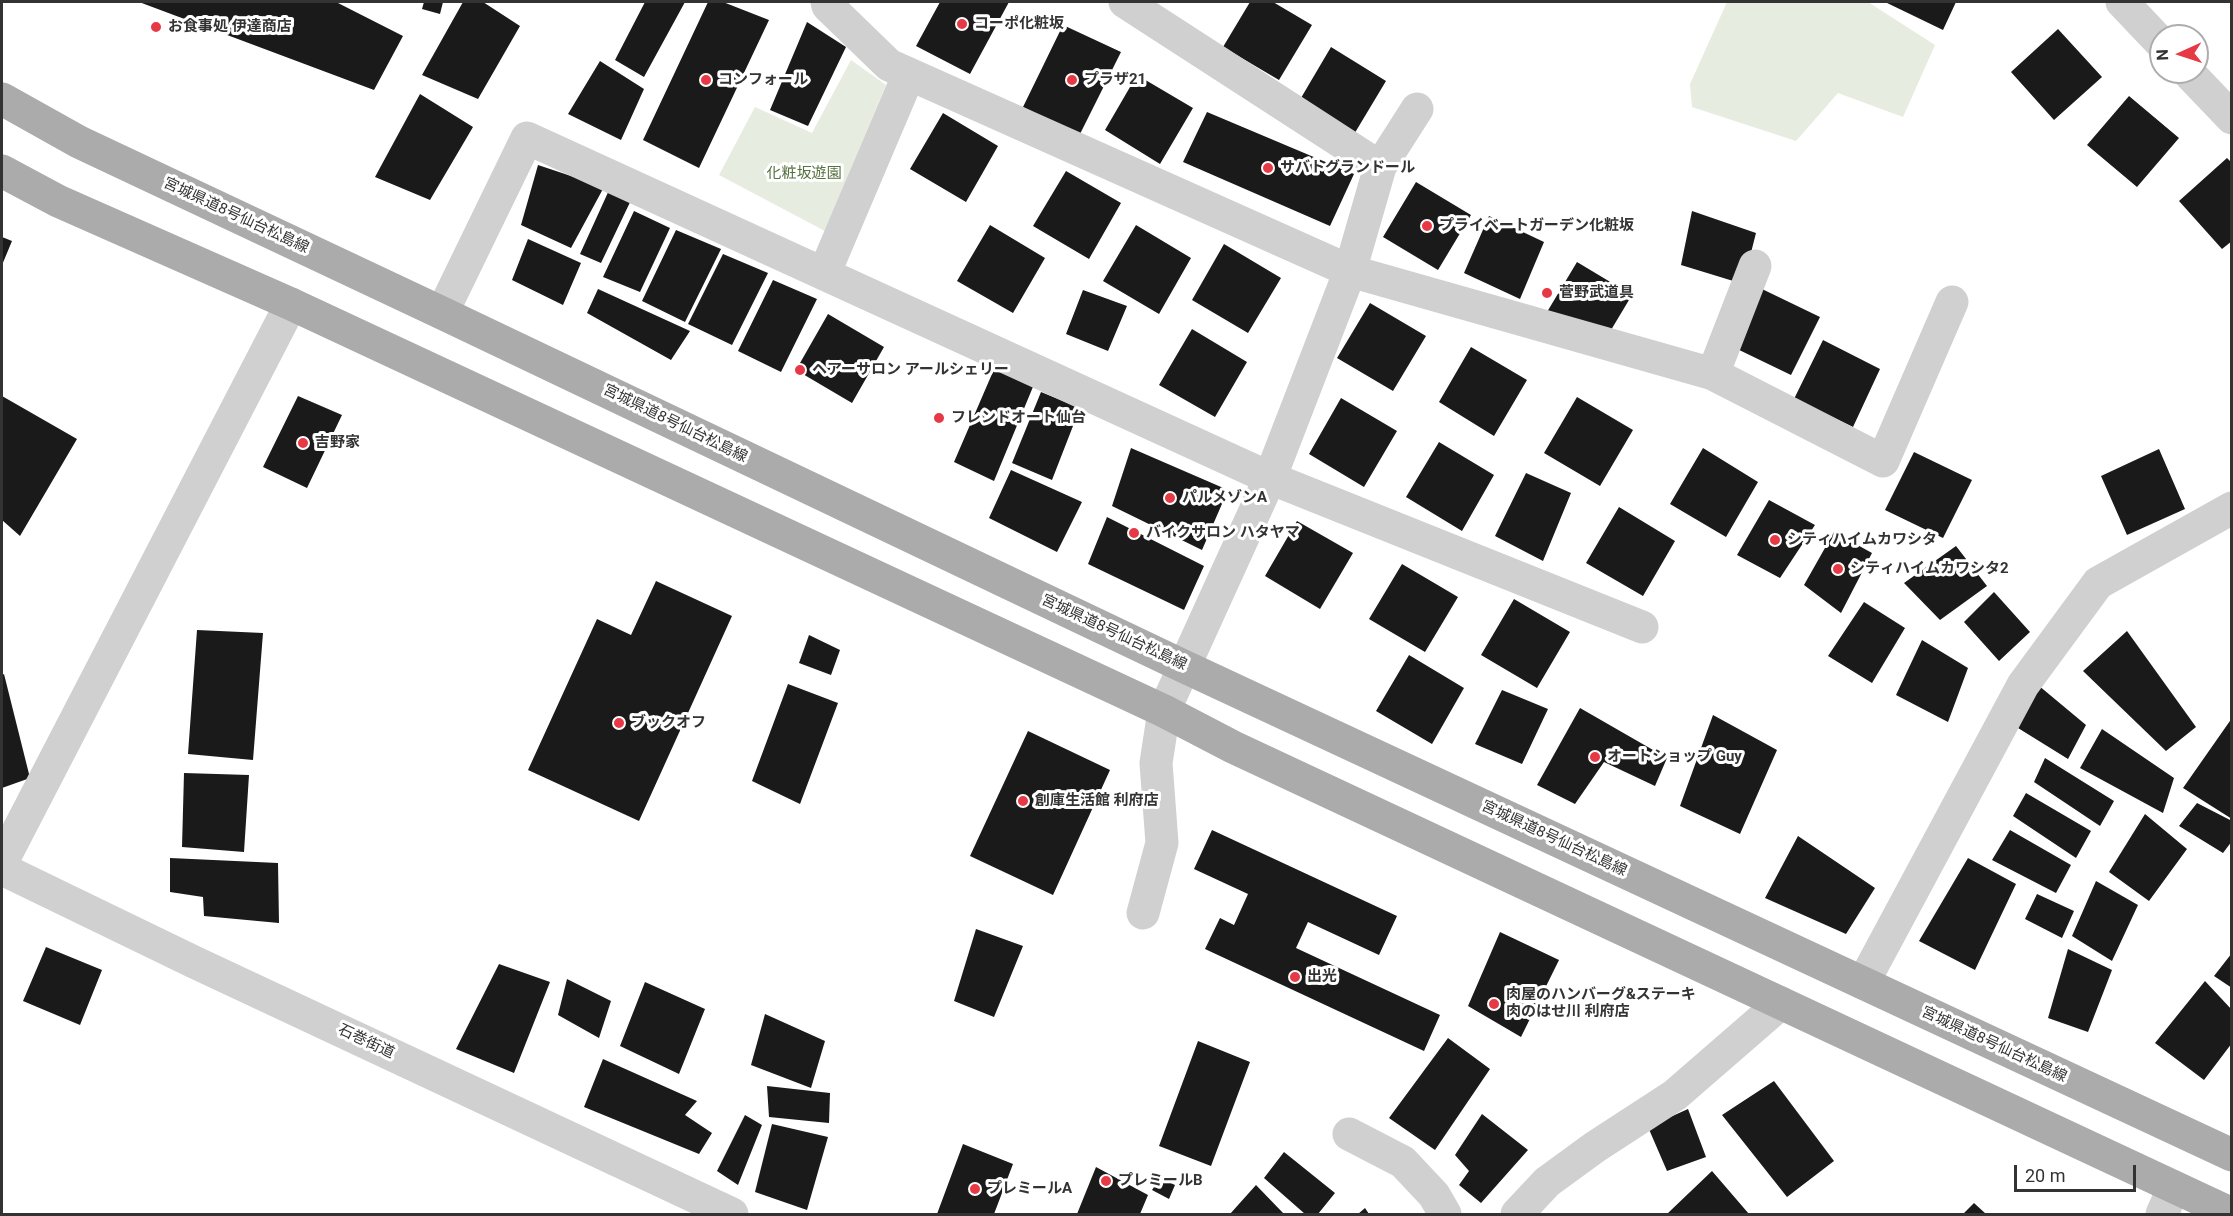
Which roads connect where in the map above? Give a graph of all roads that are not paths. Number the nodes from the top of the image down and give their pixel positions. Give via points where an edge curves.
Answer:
1 (827, 2) edge
2 (1125, 2) edge
3 (2122, 2) edge
4 (2149, 30) edge
5 (909, 74) junction
6 (2199, 84) edge
7 (2, 99) edge
8 (1417, 109) dead end
9 (2232, 118) edge
10 (1380, 167) junction
11 (2, 171) edge
12 (1755, 266) dead end
13 (1350, 271) junction
14 (824, 274) junction
15 (1952, 302) dead end
16 (291, 304) junction
17 (442, 312) junction
18 (1713, 374) junction
19 (1270, 478) junction
20 (2232, 507) edge
21 (1642, 627) dead end
22 (1183, 666) junction
23 (1164, 711) junction
24 (2, 862) edge
25 (2, 869) edge
26 (1143, 913) dead end
27 (1863, 983) junction
28 (1781, 1003) junction
29 (1349, 1134) dead end
30 (2232, 1155) edge
31 (2168, 1201) edge
32 (2232, 1214) edge
33 (732, 1215) edge
34 (1445, 1215) edge
35 (1517, 1215) edge

1 - 5 street via 889,65
2 - 10 street
3 - 4 street
5 - 13 street
5 - 14 street
6 - 9 street
7 - 17 main road, 宮城県道8号仙台松島線 via 79,142
8 - 10 street
10 - 13 street
11 - 16 main road via 58,201
12 - 18 street
13 - 18 street
13 - 19 street
14 - 17 street via 527,138
14 - 19 street
15 - 18 street via 1882,461
16 - 23 main road
16 - 24 street
17 - 22 main road, 宮城県道8号仙台松島線
19 - 21 street
19 - 22 street
20 - 27 street via 2098,583 2023,685
22 - 23 street
22 - 27 main road, 宮城県道8号仙台松島線
23 - 26 street via 1156,763 1162,843
23 - 28 main road via 1233,747
25 - 33 street, 石巻街道
27 - 30 main road, 宮城県道8号仙台松島線
28 - 31 main road
28 - 35 street via 1676,1095 1547,1182
29 - 34 street via 1403,1162 1434,1195
31 - 32 main road

